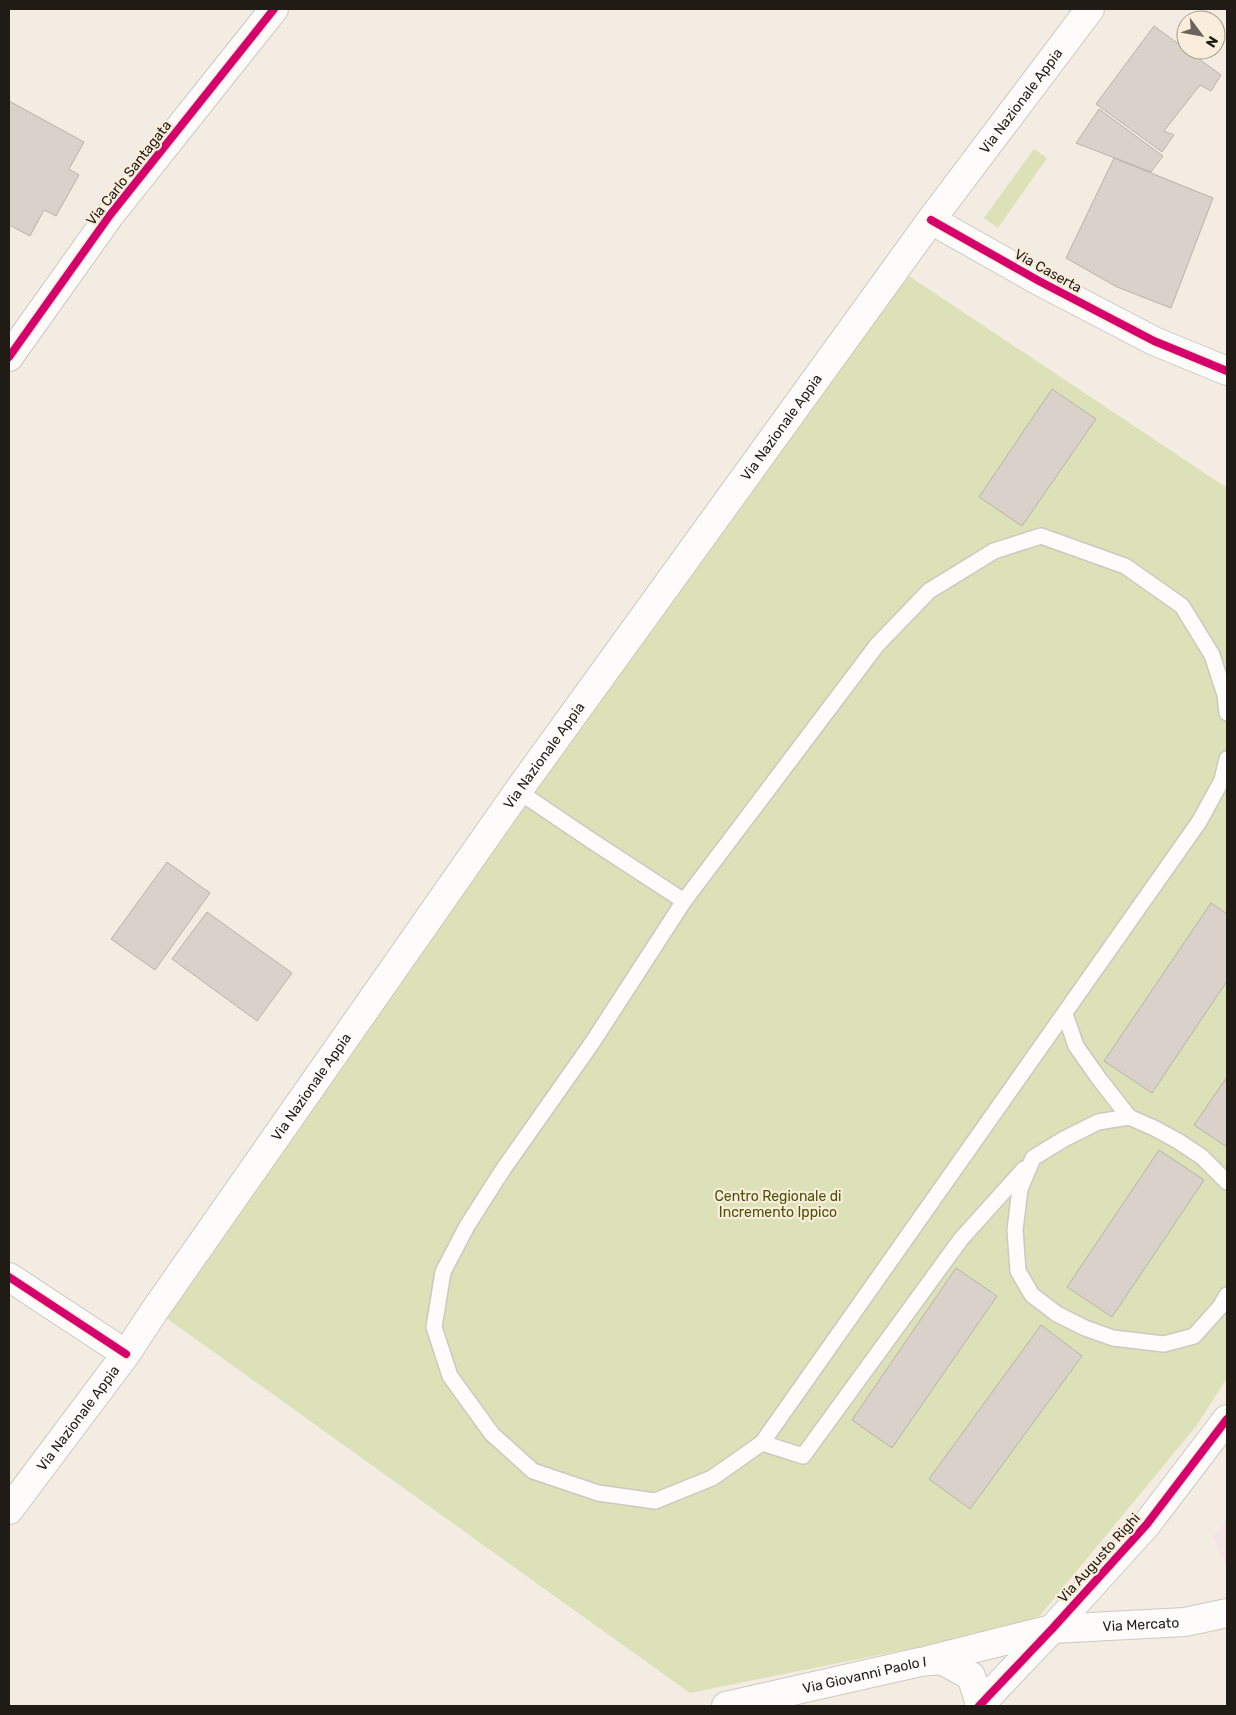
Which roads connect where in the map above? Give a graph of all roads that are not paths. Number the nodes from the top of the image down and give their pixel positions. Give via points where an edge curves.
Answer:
1 (274, 9) edge
2 (1090, 9) edge
3 (931, 220) junction
4 (9, 357) edge
5 (1227, 371) edge
6 (1227, 713) edge
7 (1227, 759) edge
8 (518, 791) junction
9 (684, 902) junction
10 (1065, 1014) junction
11 (1128, 1116) junction
12 (1033, 1158) junction
13 (1227, 1182) edge
14 (9, 1277) edge
15 (1227, 1295) edge
16 (126, 1354) junction
17 (1227, 1419) edge
18 (762, 1443) junction
19 (9, 1510) edge
20 (1227, 1613) edge
21 (1052, 1629) junction
22 (920, 1662) junction
23 (979, 1705) edge
24 (726, 1706) edge

1 - 4 street, Via Carlo Santagata via 110,215
2 - 3 street, Via Nazionale Appia
3 - 5 street, Via Caserta via 1154,341
3 - 8 street, Via Nazionale Appia
6 - 9 lane via 1225,695 1212,655 1182,606 1125,566 1041,536 994,551 929,591 877,645
7 - 10 lane via 1222,780 1199,822
8 - 9 lane
8 - 16 street, Via Nazionale Appia
9 - 18 lane via 467,1226 443,1272 434,1327 450,1376 492,1434 533,1471 598,1493 655,1501 712,1478
10 - 11 lane via 1076,1046
10 - 18 lane
11 - 12 lane via 1098,1122
11 - 13 lane via 1202,1157
12 - 15 lane via 1020,1189 1015,1230 1018,1271 1032,1295 1057,1314 1113,1338 1164,1344 1194,1336
12 - 18 lane via 961,1239 803,1456
14 - 16 street
16 - 19 street, Via Nazionale Appia
17 - 21 street, Via Augusto Righi via 1147,1524
20 - 21 street, Via Mercato via 1185,1622
21 - 22 street
21 - 23 street, Via Augusto Righi
22 - 23 street, Via Giovanni Paolo I via 941,1660 971,1676
22 - 24 street, Via Giovanni Paolo I

